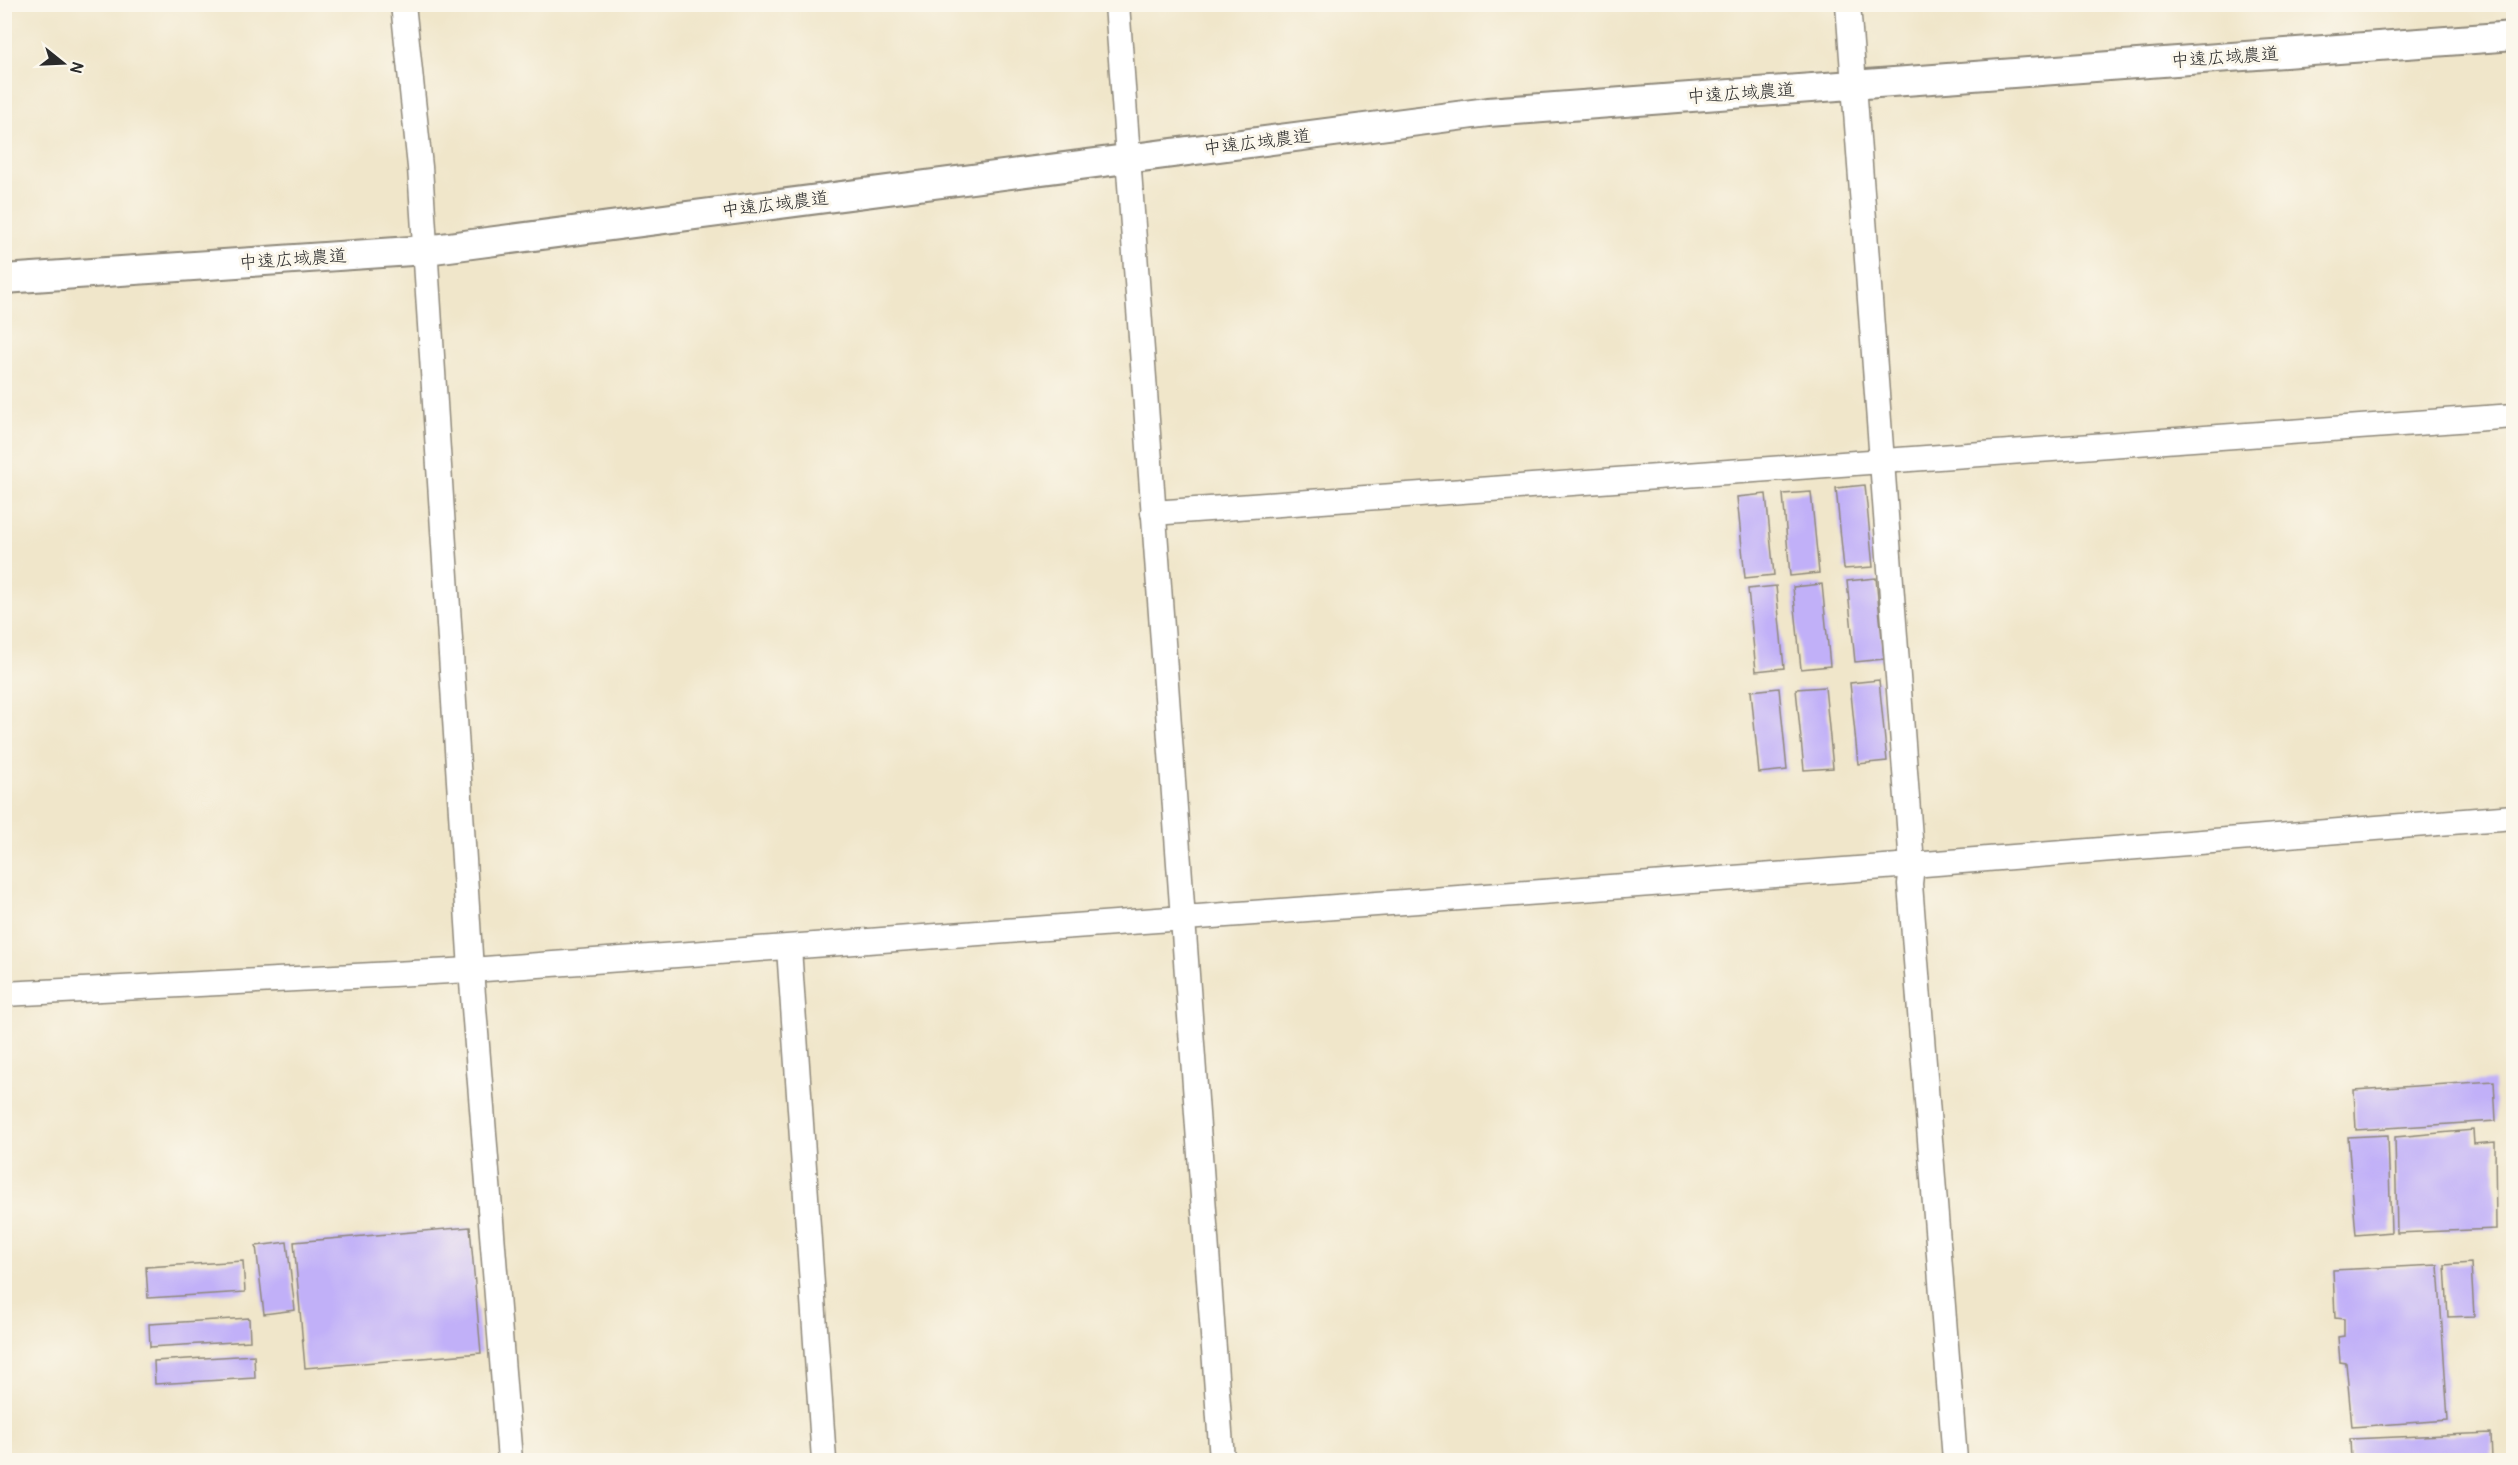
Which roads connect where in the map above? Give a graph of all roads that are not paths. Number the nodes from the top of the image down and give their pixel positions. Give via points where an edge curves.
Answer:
1 (403, 4) edge
2 (1117, 4) edge
3 (1848, 4) edge
4 (2514, 36) edge
5 (1853, 84) junction
6 (1127, 159) junction
7 (426, 250) junction
8 (4, 279) edge
9 (2514, 416) edge
10 (1882, 461) junction
11 (1153, 513) junction
12 (2514, 817) edge
13 (1912, 865) junction
14 (1182, 919) junction
15 (789, 948) junction
16 (471, 970) junction
17 (4, 994) edge
18 (510, 1461) edge
19 (824, 1461) edge
20 (1221, 1461) edge
21 (1955, 1461) edge

1 - 7 street
2 - 6 street
3 - 5 street
4 - 5 street, 中遠広域農道
5 - 6 street, 中遠広域農道 via 1488,112
5 - 10 street
6 - 7 street, 中遠広域農道
6 - 11 street
7 - 8 street, 中遠広域農道
7 - 16 street
9 - 10 street
10 - 11 street
10 - 13 street
11 - 14 street
12 - 13 street
13 - 14 street
13 - 21 street via 1910,884
14 - 15 street
14 - 20 street
15 - 16 street
15 - 19 street
16 - 17 street
16 - 18 street

